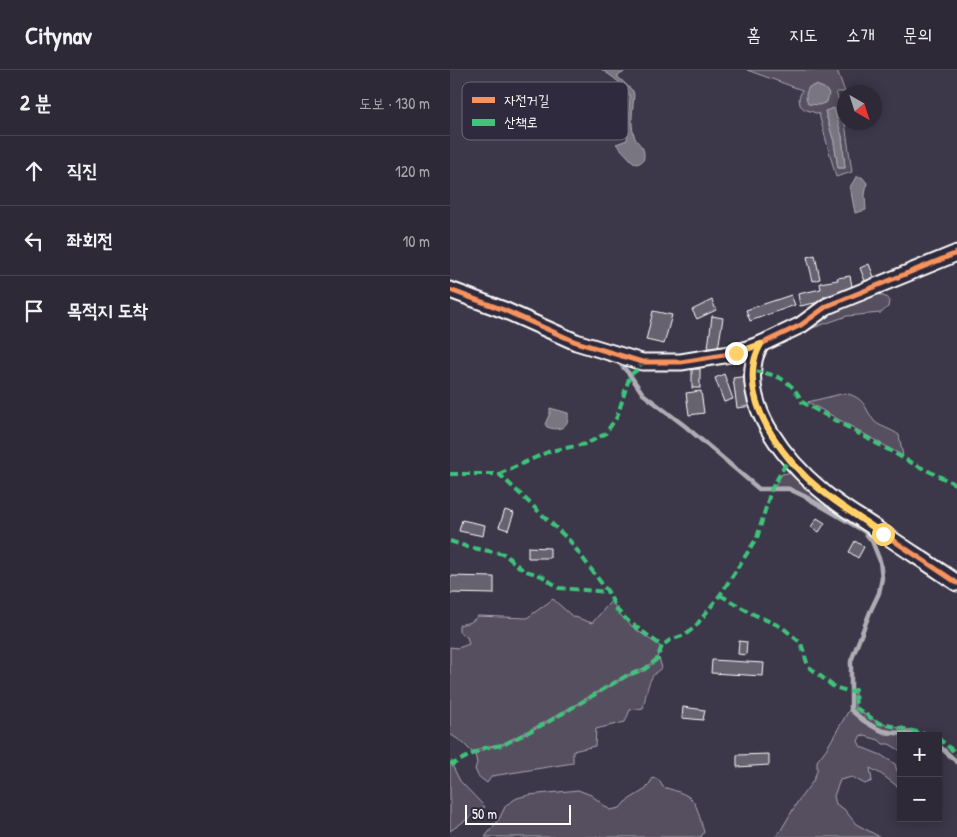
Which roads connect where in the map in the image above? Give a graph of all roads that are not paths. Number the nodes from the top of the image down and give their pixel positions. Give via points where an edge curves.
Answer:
1 (957, 253) edge
2 (450, 290) edge
3 (761, 344) junction
4 (957, 583) edge

1 - 3 street via 827,306 801,325
2 - 3 street via 576,342 642,362 681,362 736,353
3 - 4 street via 754,360 756,395 766,425 789,458 822,492

